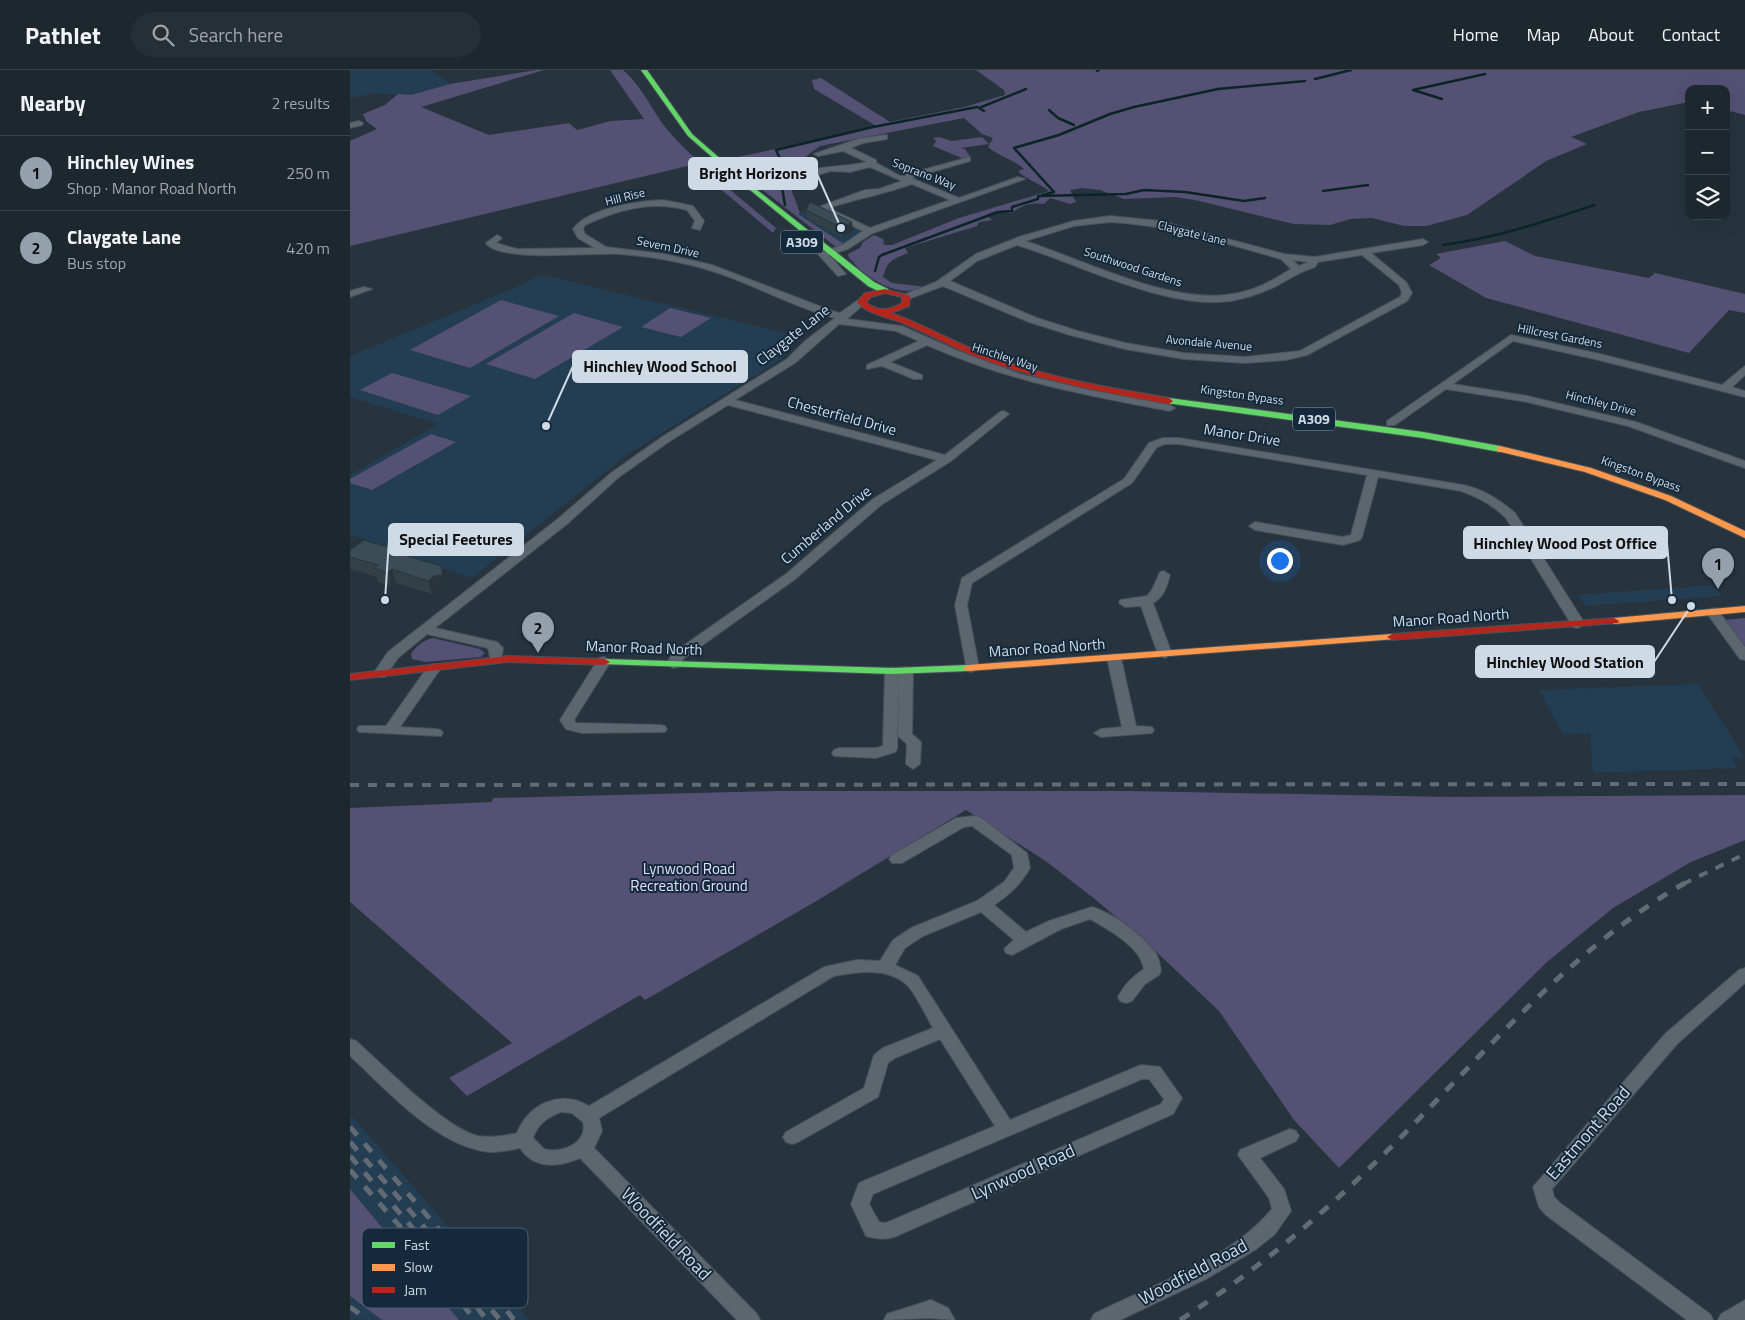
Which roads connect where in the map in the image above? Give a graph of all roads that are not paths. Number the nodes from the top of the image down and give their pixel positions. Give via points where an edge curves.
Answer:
1 (636, 70) edge
2 (359, 123) dead end
3 (350, 126) edge
4 (884, 137) dead end
5 (844, 148) junction
6 (818, 154) dead end
7 (967, 159) dead end
8 (871, 164) junction
9 (802, 175) dead end
10 (900, 178) junction
11 (1022, 178) dead end
12 (912, 181) junction
13 (868, 192) junction
14 (956, 200) junction
15 (697, 228) dead end
16 (870, 231) junction
17 (498, 238) dead end
18 (1018, 242) junction
19 (1423, 242) dead end
20 (602, 248) junction
21 (1364, 252) junction
22 (834, 254) junction
23 (1284, 258) junction
24 (1315, 260) junction
25 (1297, 269) junction
26 (841, 274) junction
27 (943, 282) junction
28 (367, 289) dead end
29 (886, 291) junction
30 (350, 294) edge
31 (862, 300) junction
32 (906, 300) junction
33 (877, 311) junction
34 (842, 318) junction
35 (927, 341) junction
36 (881, 362) junction
37 (871, 367) dead end
38 (1745, 369) edge
39 (918, 377) dead end
40 (1445, 386) junction
41 (1725, 388) junction
42 (1745, 394) edge
43 (729, 402) junction
44 (1170, 408) dead end
45 (1004, 414) dead end
46 (1391, 423) junction
47 (947, 459) junction
48 (1745, 465) edge
49 (1373, 473) junction
50 (1745, 522) edge
51 (1255, 526) dead end
52 (1745, 535) edge
53 (1164, 575) dead end
54 (1146, 602) junction
55 (1126, 603) dead end
56 (1745, 609) edge
57 (1712, 612) junction
58 (1578, 624) junction
59 (426, 630) junction
60 (400, 650) junction
61 (1165, 654) junction
62 (1745, 656) edge
63 (1114, 658) junction
64 (496, 659) junction
65 (604, 661) junction
66 (673, 664) junction
67 (434, 668) junction
68 (972, 668) junction
69 (899, 671) junction
70 (402, 672) junction
71 (380, 674) junction
72 (350, 677) edge
73 (364, 729) dead end
74 (660, 729) dead end
75 (390, 730) junction
76 (1147, 730) dead end
77 (1130, 731) junction
78 (436, 733) dead end
79 (1101, 733) dead end
80 (839, 752) dead end
81 (914, 764) dead end
82 (897, 859) dead end
83 (983, 905) junction
84 (885, 968) junction
85 (1745, 974) edge
86 (1126, 997) dead end
87 (945, 1030) junction
88 (350, 1046) edge
89 (589, 1115) junction
90 (1006, 1129) junction
91 (1290, 1136) dead end
92 (792, 1137) dead end
93 (524, 1140) junction
94 (583, 1148) junction
95 (1745, 1310) edge
96 (750, 1320) edge
97 (894, 1320) edge
98 (945, 1320) edge
99 (1101, 1320) edge
100 (1703, 1320) edge
101 (1728, 1320) edge

1 - 22 main road, A309 via 690,135
1 - 26 main road, A309 via 683,138
2 - 3 street
4 - 5 street
5 - 6 street
5 - 8 street via 873,162
7 - 10 street
8 - 9 street, Soprano Way
8 - 10 street, Soprano Way
10 - 12 street, Soprano Way
10 - 13 street via 868,188
11 - 14 street
12 - 13 street via 880,192
12 - 14 street, Soprano Way
13 - 16 street via 820,208
14 - 16 street
15 - 20 street, Hill Rise via 700,221 690,208 665,202 637,205 582,223 578,229 581,236
16 - 22 street via 856,239 854,247
17 - 20 street, Severn Drive via 492,245 509,251
18 - 23 street, Claygate Lane via 1064,225 1089,220 1124,220 1173,227
18 - 25 street, Southwood Gardens via 1152,289 1201,300 1245,296
18 - 27 street, Claygate Lane via 971,260
19 - 21 street, Claygate Lane
20 - 34 street, Severn Drive via 654,256 735,275 808,308
21 - 24 street, Claygate Lane
21 - 27 street, Avondale Avenue via 1403,284 1407,294 1404,300 1303,353 1266,359 1184,356 1120,345 1033,320
22 - 26 street via 823,254
22 - 29 main road, A309 via 871,284
23 - 24 street, Claygate Lane via 1295,256
23 - 25 street, Claygate Lane
24 - 25 street, Claygate Lane via 1307,267
26 - 31 main road, A309
27 - 32 street, Claygate Lane
28 - 30 street
29 - 31 main road via 876,292
29 - 32 main road
31 - 33 main road, Kingston Bypass via 864,307
31 - 34 street, Claygate Lane
32 - 33 main road via 895,310
32 - 46 main road, Kingston Bypass / A309 via 912,312 946,334 1046,371 1161,392
33 - 34 street, Claygate Lane
33 - 52 main road, Kingston Bypass / A309 via 988,359 1090,386 1422,434 1553,460 1644,488
34 - 35 street, Hinchley Way via 898,328
34 - 43 street, Claygate Lane via 808,343 791,362
35 - 36 street
35 - 44 street, Hinchley Way via 1017,376
36 - 37 street
36 - 39 street
38 - 41 street
40 - 41 street, Hillcrest Gardens via 1512,338
40 - 46 street, Hillcrest Gardens
40 - 48 street, Hinchley Drive via 1526,399 1632,424
41 - 42 street, Hillcrest Gardens
43 - 47 street, Chesterfield Drive
43 - 59 street, Claygate Lane via 615,475 563,521
45 - 47 street, Cumberland Drive
46 - 50 main road, Kingston Bypass / A309 via 1459,433 1561,455 1652,484
47 - 66 street, Cumberland Drive via 877,502 790,577 685,650
49 - 51 street via 1356,537 1343,541
49 - 58 street, Manor Drive via 1463,488 1500,505 1511,516
49 - 68 street, Manor Drive via 1179,441 1152,445 1128,481 966,581 961,605
53 - 54 street via 1159,594
54 - 55 street
54 - 61 street
56 - 57 main road, Manor Road North
57 - 58 main road, Manor Road North
57 - 62 street
58 - 61 main road, Manor Road North
59 - 60 street, Claygate Lane
59 - 64 street via 492,645 496,648
60 - 70 street
60 - 71 street, Claygate Lane
61 - 63 main road, Manor Road North
63 - 68 main road, Manor Road North
63 - 77 street
64 - 65 main road, Manor Road North
64 - 67 main road, Manor Road North
65 - 66 main road, Manor Road North
65 - 74 street via 567,720 571,726 582,729
66 - 69 main road, Manor Road North
67 - 70 main road, Manor Road North
67 - 75 street
68 - 69 main road, Manor Road North
69 - 80 street via 890,749 876,753
69 - 81 street via 905,736 914,742
70 - 71 main road, Manor Road North
71 - 72 main road, Manor Road North
73 - 75 street
75 - 78 street
76 - 77 street
77 - 79 street
82 - 83 street via 961,822 975,821 1019,853 1022,868 1010,886
83 - 84 street via 917,932 899,944
83 - 86 street via 1018,944 1055,924 1092,913 1120,929 1150,957 1153,971 1139,980
84 - 87 street via 912,980
84 - 89 street via 857,966 830,971
85 - 100 street, Eastmont Road via 1671,1039 1542,1187 1546,1201 1553,1209
87 - 90 street
87 - 92 street via 889,1053 880,1060 872,1092
88 - 93 street via 443,1127 461,1138 490,1144
89 - 93 street via 579,1107 569,1105 549,1108 532,1120
89 - 94 street via 592,1132
90 - 90 street, Lynwood Road via 866,1189 860,1204 873,1230 887,1231 1049,1161 1167,1109 1173,1098 1154,1072 1140,1072
91 - 99 street, Woodfield Road via 1247,1155 1276,1195 1282,1211 1276,1221 1247,1245
93 - 94 street via 538,1156 548,1158 563,1157
94 - 96 street, Woodfield Road
95 - 101 street
97 - 98 street via 931,1309

